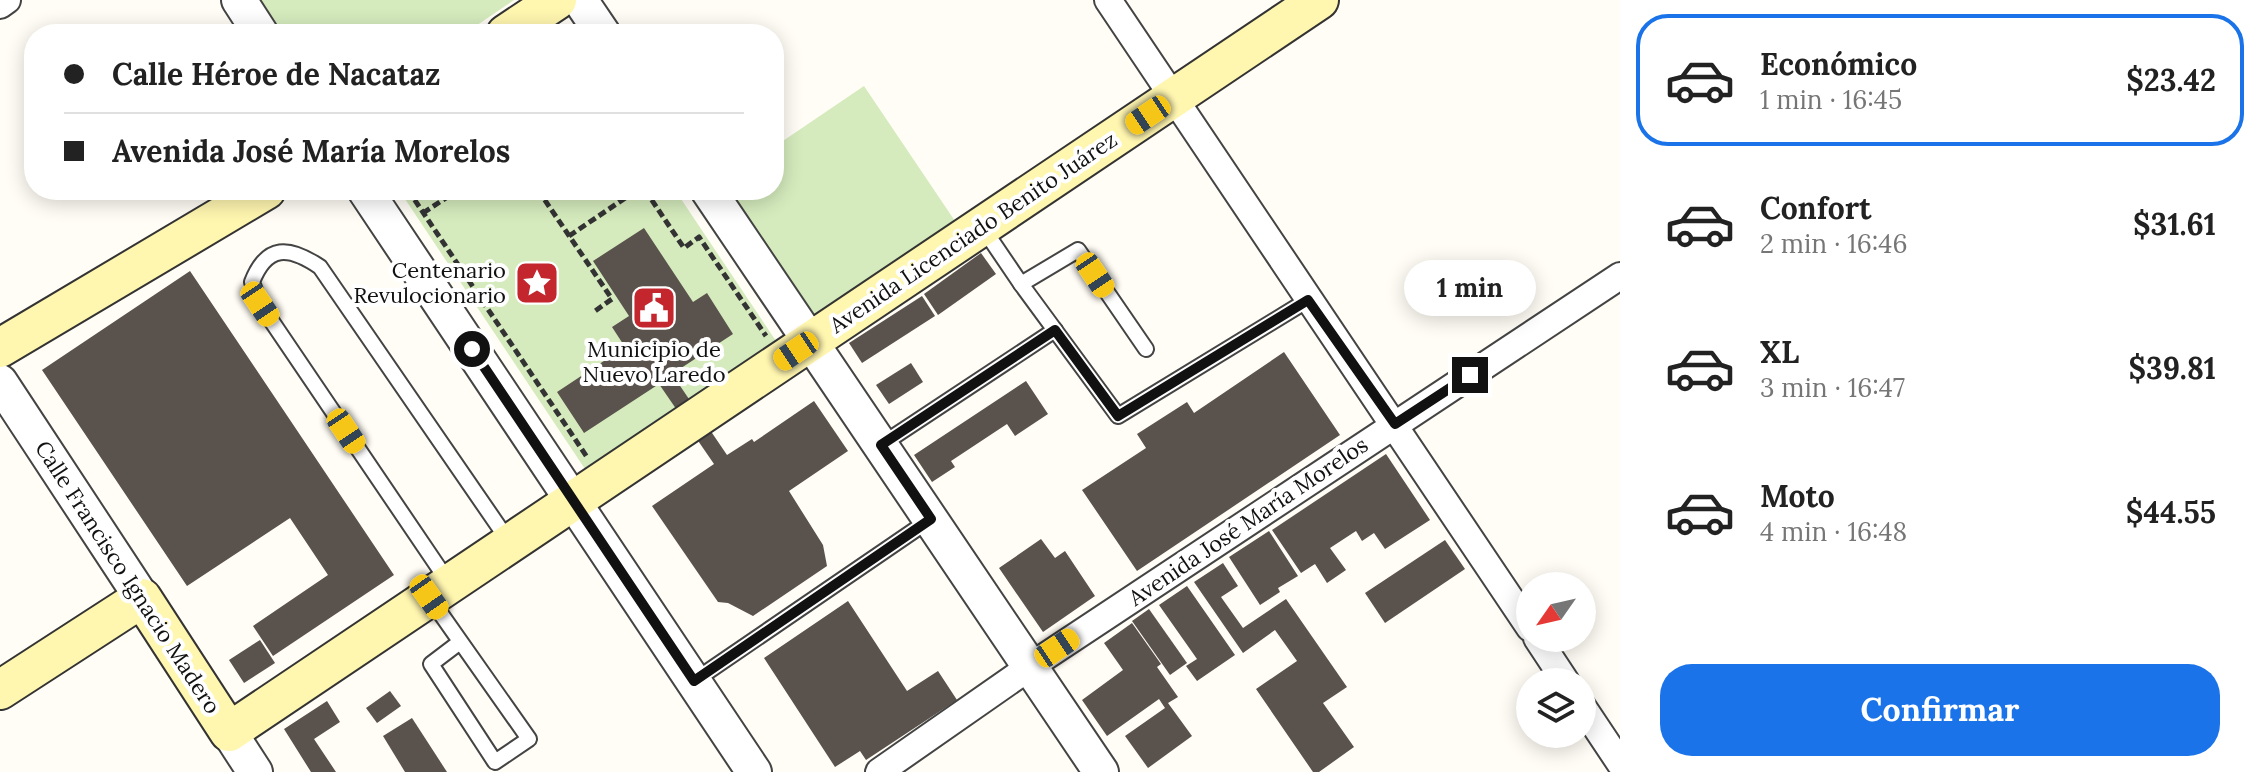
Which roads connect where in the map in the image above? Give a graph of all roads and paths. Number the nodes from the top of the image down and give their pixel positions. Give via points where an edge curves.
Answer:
1 (7, 0) edge
2 (239, 0) edge
3 (557, 0) edge
4 (580, 0) edge
5 (1108, 0) edge
6 (1319, 0) edge
7 (0, 5) edge
8 (255, 24) edge
9 (521, 24) edge
10 (596, 24) edge
11 (1172, 99) junction
12 (249, 200) edge
13 (372, 200) edge
14 (415, 200) edge
15 (443, 200) edge
16 (545, 200) edge
17 (622, 200) edge
18 (652, 200) edge
19 (715, 200) edge
20 (423, 213) junction
21 (981, 226) junction
22 (569, 236) junction
23 (1620, 276) edge
24 (537, 283) dead end
25 (1021, 284) junction
26 (1308, 300) junction
27 (550, 302) dead end
28 (595, 311) dead end
29 (1055, 330) junction
30 (769, 341) dead end
31 (810, 341) junction
32 (0, 348) edge
33 (1146, 349) dead end
34 (0, 382) edge
35 (1395, 424) junction
36 (881, 445) junction
37 (590, 461) dead end
38 (573, 500) junction
39 (931, 519) junction
40 (510, 543) junction
41 (439, 590) junction
42 (142, 598) junction
43 (1516, 607) edge
44 (460, 642) junction
45 (1031, 666) junction
46 (694, 681) junction
47 (0, 690) edge
48 (1596, 727) edge
49 (229, 732) junction
50 (1620, 763) edge
51 (255, 772) edge
52 (754, 772) edge
53 (879, 772) edge
54 (1101, 772) edge

1 - 7 street
2 - 8 street
3 - 9 main road
4 - 10 street
5 - 11 street
6 - 11 main road, Avenida Licenciado Benito Juárez
11 - 21 main road, Avenida Licenciado Benito Juárez
11 - 26 street
12 - 32 main road
13 - 38 street
14 - 20 path
15 - 20 path
16 - 22 path
17 - 22 path
18 - 30 path via 684,248 699,237
19 - 31 street
20 - 37 path
21 - 25 lane
21 - 31 main road, Avenida Licenciado Benito Juárez
22 - 28 path via 612,299
23 - 35 street, Avenida José María Morelos
24 - 27 path
25 - 29 lane
25 - 33 lane via 1078,250
26 - 29 lane via 1118,416
26 - 35 street
29 - 36 lane
31 - 36 street
31 - 38 main road, Avenida Licenciado Benito Juárez
34 - 42 street, Calle Francisco Ignacio Madero
35 - 43 street
35 - 45 street, Avenida José María Morelos
36 - 39 street
38 - 40 main road, Avenida Licenciado Benito Juárez
38 - 46 street
39 - 45 street
39 - 46 lane
40 - 41 main road, Avenida Licenciado Benito Juárez
40 - 41 lane via 320,267 299,253 277,253 259,264 252,282 260,304
41 - 44 lane
41 - 49 main road, Avenida Licenciado Benito Juárez
42 - 47 main road
42 - 49 main road, Calle Francisco Ignacio Madero
44 - 44 lane via 529,739 495,762 431,664
45 - 53 street, Avenida José María Morelos
45 - 54 street
46 - 52 street
48 - 50 street
49 - 51 street, Calle Francisco Ignacio Madero

